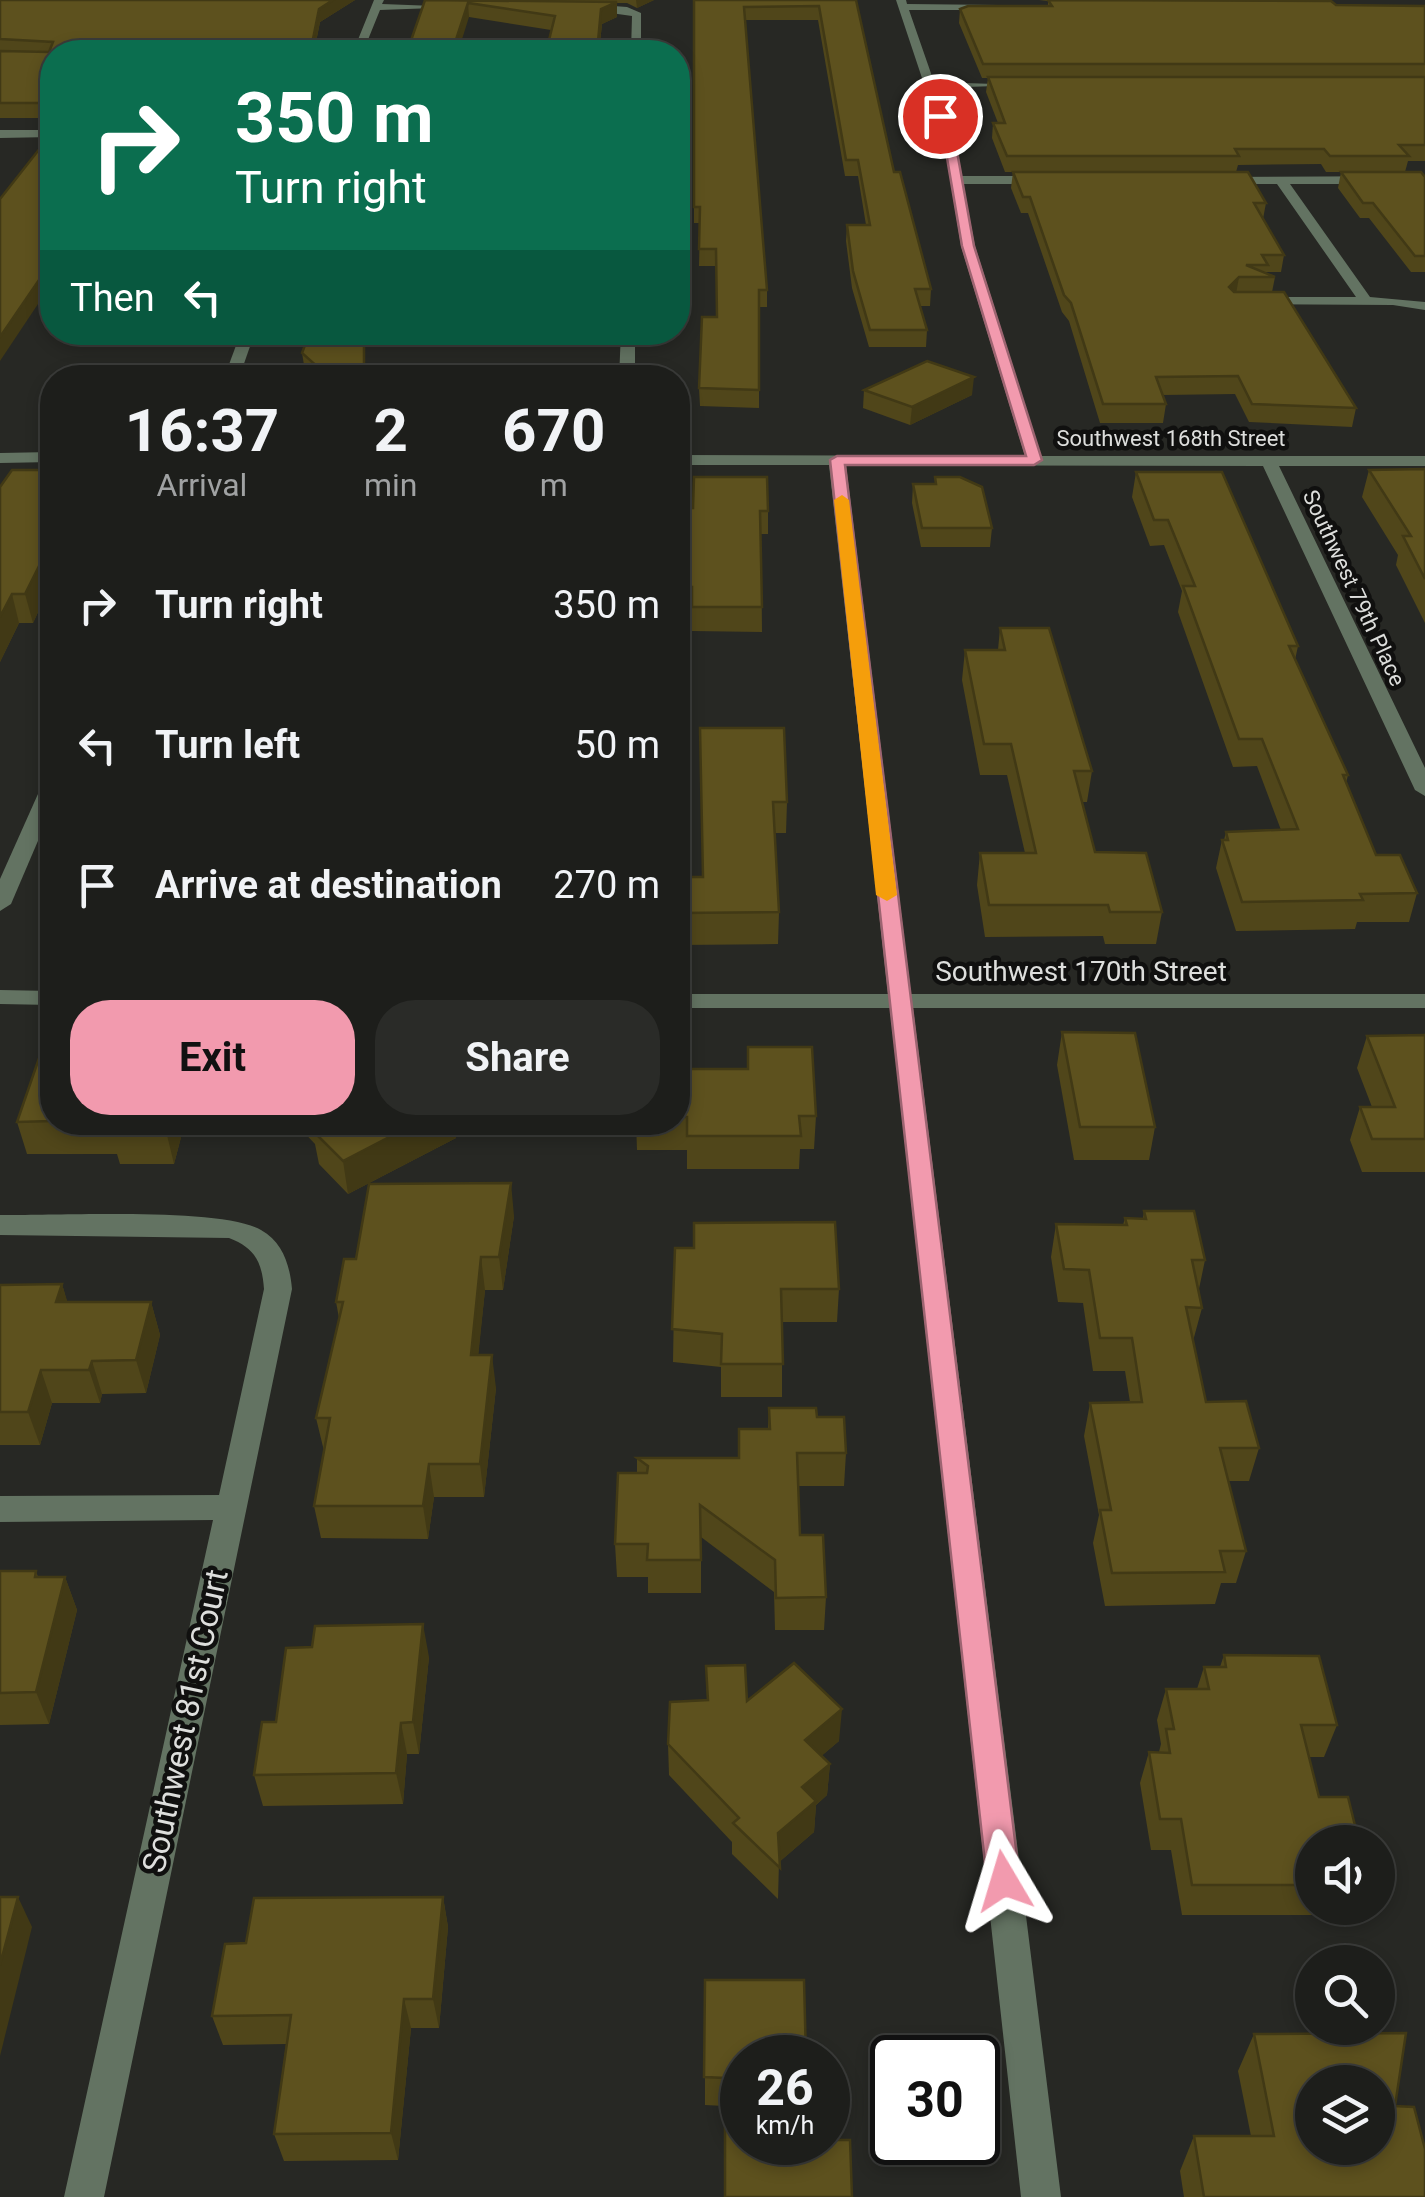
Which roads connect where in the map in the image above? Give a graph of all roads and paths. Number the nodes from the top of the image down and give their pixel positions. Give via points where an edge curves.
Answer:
1 (377, 3) edge
2 (902, 4) edge
3 (471, 7) edge
4 (564, 7) edge
5 (1012, 8) edge
6 (363, 40) edge
7 (636, 40) edge
8 (928, 85) junction
9 (1036, 85) edge
10 (7, 134) edge
11 (40, 134) edge
12 (0, 152) edge
13 (956, 180) junction
14 (1068, 180) edge
15 (1204, 180) edge
16 (1282, 180) junction
17 (1425, 180) edge
18 (1365, 300) junction
19 (1236, 302) edge
20 (1425, 306) edge
21 (0, 458) edge
22 (40, 458) edge
23 (690, 460) edge
24 (837, 460) junction
25 (1034, 460) junction
26 (1269, 461) junction
27 (1425, 461) edge
28 (1425, 790) edge
29 (40, 812) edge
30 (0, 904) edge
31 (0, 998) edge
32 (40, 998) edge
33 (690, 1001) edge
34 (900, 1001) junction
35 (1425, 1001) edge
36 (0, 1226) edge
37 (232, 1506) junction
38 (0, 1509) edge
39 (84, 2197) edge
40 (1041, 2197) edge

1 - 3 street
1 - 6 street
2 - 5 street
2 - 8 street
4 - 7 street via 637,14
8 - 9 street
8 - 13 street
10 - 11 street
10 - 12 street
13 - 14 street
13 - 25 street via 968,246
15 - 16 street
16 - 17 street
16 - 18 street
18 - 19 street
18 - 20 street
21 - 22 street
23 - 24 street, Southwest 168th Street
24 - 25 street, Southwest 168th Street
24 - 34 street
25 - 26 street, Southwest 168th Street
26 - 27 street, Southwest 168th Street
26 - 28 street, Southwest 79th Place
29 - 30 street
31 - 32 street
33 - 34 street, Southwest 170th Street
34 - 35 street, Southwest 170th Street
34 - 40 street
36 - 37 street, Southwest 81st Court via 180,1224 230,1228 268,1247 278,1288
37 - 38 street
37 - 39 street, Southwest 81st Court

